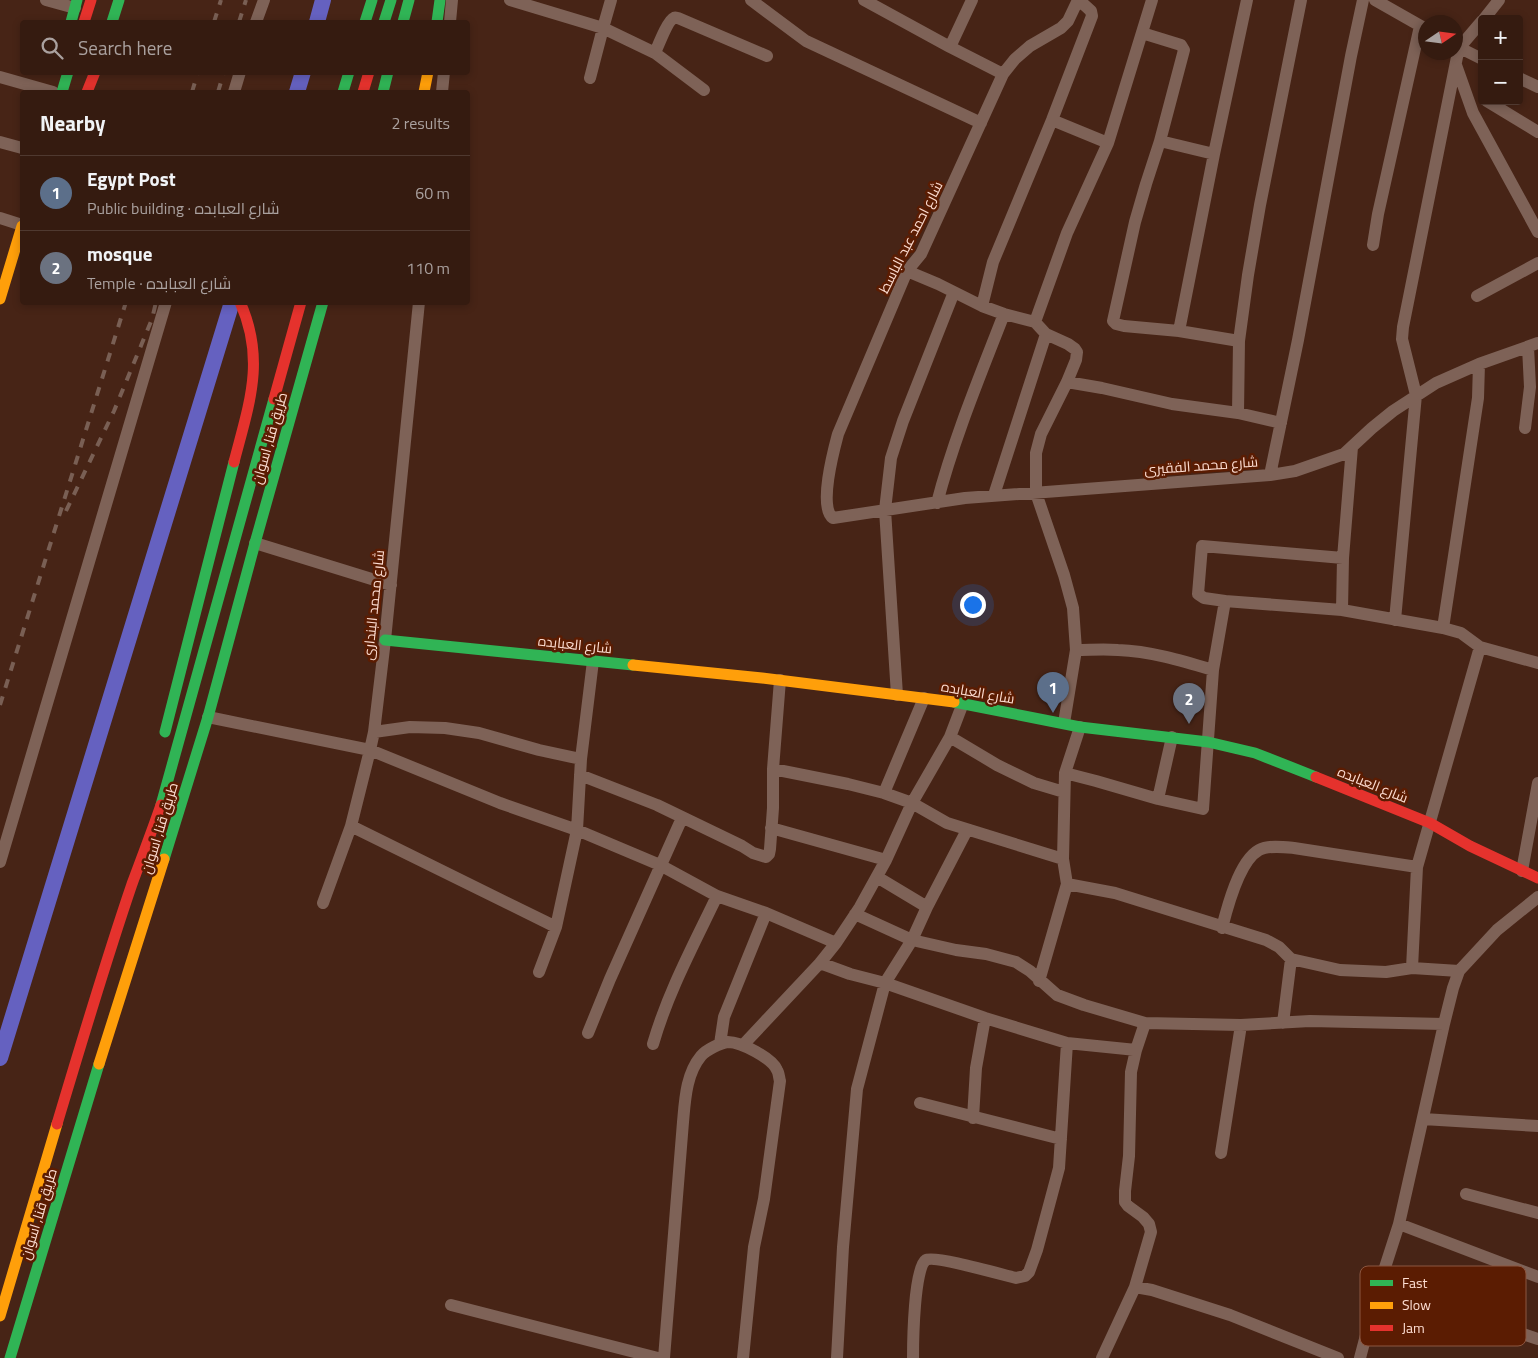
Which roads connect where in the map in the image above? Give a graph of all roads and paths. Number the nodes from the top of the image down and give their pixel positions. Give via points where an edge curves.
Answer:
1 (46, 0) edge
2 (91, 0) edge
3 (119, 0) edge
4 (264, 0) edge
5 (372, 0) edge
6 (391, 0) edge
7 (409, 0) edge
8 (440, 0) edge
9 (452, 0) edge
10 (510, 0) edge
11 (611, 0) edge
12 (751, 0) edge
13 (864, 0) edge
14 (972, 0) edge
15 (1079, 0) edge
16 (1152, 0) edge
17 (1247, 0) edge
18 (1300, 0) edge
19 (1362, 0) edge
20 (1375, 0) edge
21 (1499, 0) edge
22 (76, 4) edge
23 (1487, 15) edge
24 (72, 20) edge
25 (85, 20) edge
26 (113, 20) edge
27 (257, 20) edge
28 (366, 20) edge
29 (385, 20) edge
30 (403, 20) edge
31 (437, 20) edge
32 (450, 20) edge
33 (1418, 25) edge
34 (1478, 25) edge
35 (604, 28) junction
36 (1142, 33) junction
37 (1463, 41) edge
38 (950, 47) junction
39 (1418, 49) edge
40 (1463, 50) edge
41 (655, 53) junction
42 (767, 56) dead end
43 (1478, 57) edge
44 (1456, 60) edge
45 (1456, 65) junction
46 (1003, 74) junction
47 (58, 75) edge
48 (66, 75) edge
49 (82, 75) edge
50 (94, 75) edge
51 (239, 75) edge
52 (348, 75) edge
53 (368, 75) edge
54 (387, 75) edge
55 (427, 75) edge
56 (444, 75) edge
57 (0, 77) edge
58 (590, 78) dead end
59 (1523, 80) edge
60 (1538, 87) edge
61 (1465, 88) junction
62 (49, 90) edge
63 (56, 90) edge
64 (57, 90) edge
65 (78, 90) edge
66 (88, 90) edge
67 (235, 90) edge
68 (344, 90) edge
69 (364, 90) edge
70 (384, 90) edge
71 (424, 90) edge
72 (442, 90) edge
73 (704, 90) dead end
74 (1478, 96) edge
75 (1494, 105) edge
76 (1052, 120) junction
77 (980, 124) junction
78 (1538, 132) edge
79 (1160, 140) junction
80 (0, 142) edge
81 (1108, 143) junction
82 (20, 147) edge
83 (1214, 154) junction
84 (0, 218) edge
85 (20, 224) edge
86 (20, 232) edge
87 (1538, 232) edge
88 (1373, 245) dead end
89 (1538, 263) edge
90 (907, 271) junction
91 (954, 292) junction
92 (1477, 296) dead end
93 (0, 299) edge
94 (165, 305) edge
95 (241, 305) edge
96 (300, 305) edge
97 (322, 305) edge
98 (418, 305) edge
99 (982, 306) junction
100 (1004, 314) junction
101 (1035, 322) junction
102 (1179, 332) junction
103 (1046, 334) junction
104 (292, 335) junction
105 (312, 340) junction
106 (1239, 341) junction
107 (1533, 345) edge
108 (1479, 364) junction
109 (1067, 382) junction
110 (1416, 395) junction
111 (1238, 413) junction
112 (1281, 424) junction
113 (1525, 428) dead end
114 (1352, 447) junction
115 (1270, 475) junction
116 (1036, 493) junction
117 (994, 495) junction
118 (937, 503) junction
119 (886, 510) junction
120 (834, 518) joint
121 (255, 543) junction
122 (1343, 558) junction
123 (391, 585) junction
124 (1225, 601) junction
125 (1342, 610) junction
126 (1395, 620) junction
127 (1443, 628) junction
128 (385, 640) junction
129 (1480, 648) junction
130 (1076, 650) junction
131 (593, 661) junction
132 (1538, 662) edge
133 (1213, 670) junction
134 (780, 680) junction
135 (897, 695) junction
136 (924, 698) junction
137 (962, 704) junction
138 (208, 717) junction
139 (1064, 723) junction
140 (1080, 727) junction
141 (374, 732) junction
142 (950, 737) junction
143 (1172, 737) junction
144 (1208, 742) junction
145 (161, 747) dead end
146 (370, 750) junction
147 (581, 759) junction
148 (773, 769) junction
149 (1065, 774) junction
150 (580, 775) junction
151 (1538, 783) edge
152 (1064, 792) junction
153 (884, 793) junction
154 (1158, 799) junction
155 (912, 803) junction
156 (682, 818) junction
157 (1535, 820) edge
158 (1430, 823) junction
159 (351, 826) junction
160 (771, 828) junction
161 (577, 830) junction
162 (966, 830) junction
163 (139, 833) dead end
164 (1063, 859) junction
165 (886, 860) junction
166 (0, 862) edge
167 (660, 865) junction
168 (1417, 867) junction
169 (1522, 871) junction
170 (877, 877) junction
171 (1538, 878) edge
172 (133, 882) junction
173 (1067, 884) junction
174 (717, 896) junction
175 (1538, 898) edge
176 (323, 903) dead end
177 (927, 907) junction
178 (766, 913) junction
179 (855, 914) junction
180 (556, 927) junction
181 (1222, 928) junction
182 (912, 940) junction
183 (836, 943) junction
184 (1291, 959) junction
185 (820, 963) junction
186 (1412, 968) junction
187 (1460, 971) junction
188 (539, 972) dead end
189 (1039, 981) junction
190 (885, 983) junction
191 (985, 1018) junction
192 (1145, 1023) junction
193 (1283, 1023) junction
194 (1444, 1024) junction
195 (1241, 1025) junction
196 (588, 1033) dead end
197 (1068, 1043) junction
198 (653, 1044) dead end
199 (720, 1044) junction
200 (743, 1045) junction
201 (1136, 1050) junction
202 (920, 1103) dead end
203 (973, 1118) junction
204 (1423, 1119) junction
205 (1538, 1126) edge
206 (1061, 1139) junction
207 (1221, 1153) dead end
208 (1466, 1194) dead end
209 (1538, 1213) edge
210 (1399, 1224) junction
211 (1385, 1266) edge
212 (1509, 1266) edge
213 (1526, 1272) edge
214 (1538, 1277) edge
215 (1135, 1286) junction
216 (451, 1305) dead end
217 (0, 1316) edge
218 (1526, 1335) edge
219 (1538, 1339) edge
220 (10, 1358) edge
221 (658, 1358) edge
222 (664, 1358) edge
223 (743, 1358) edge
224 (837, 1358) edge
225 (913, 1358) edge
226 (1102, 1358) edge
227 (1338, 1358) edge

1 - 22 street
2 - 25 main road
3 - 26 main road
4 - 27 street
5 - 28 main road
6 - 29 main road
7 - 30 main road
8 - 31 main road
9 - 32 street
10 - 35 street
11 - 35 street
12 - 77 street via 806,41
13 - 38 street
14 - 38 street
15 - 46 street, شارع احمد عبد الباسط via 1061,28 1030,46
15 - 76 street via 1092,16
16 - 36 street
17 - 83 street
18 - 106 street via 1260,205
19 - 112 street
20 - 33 street
21 - 23 street
22 - 24 main road
34 - 37 street
35 - 41 street
35 - 58 street
36 - 79 street via 1181,45 1184,50
36 - 81 street
38 - 46 street
39 - 88 street
40 - 43 street
41 - 42 street via 672,19 678,18
41 - 73 street
44 - 45 street
45 - 61 street
45 - 110 street via 1403,327 1402,339
46 - 77 street, شارع احمد عبد الباسط
47 - 63 main road
48 - 64 main road
49 - 65 main road
50 - 66 main road
51 - 67 street
52 - 68 main road
53 - 69 main road
54 - 70 main road
55 - 71 main road
56 - 72 street
57 - 62 street
59 - 60 street
61 - 74 street
61 - 87 street via 1473,113
75 - 78 street
76 - 81 street
76 - 99 street via 993,262
77 - 90 street, شارع احمد عبد الباسط via 921,254
79 - 83 street
79 - 102 street via 1138,212 1113,319 1116,324 1124,326
80 - 82 street
81 - 101 street via 1067,233
83 - 102 street
84 - 85 street
86 - 93 main road
89 - 92 street
90 - 91 street
90 - 120 street, شارع احمد عبد الباسط via 838,434 827,490 828,510
91 - 99 street
91 - 119 street via 890,458
94 - 166 street
95 - 145 main road via 254,345 254,378
96 - 104 main road, طريق قنا, اسوان
97 - 105 main road, طريق قنا, اسوان
98 - 123 street, شارع محمد البندارى
99 - 100 street
100 - 101 street
100 - 118 street via 961,424
101 - 103 street
102 - 106 street
103 - 109 street via 1076,349 1076,360
103 - 117 street
104 - 105 main road
104 - 172 main road, طريق قنا, اسوان via 164,794
105 - 121 main road, طريق قنا, اسوان
106 - 111 street
107 - 108 street, شارع محمد الفقيرى
107 - 113 street
108 - 110 street, شارع محمد الفقيرى
108 - 127 street via 1478,398
109 - 111 street via 1172,404
109 - 116 street via 1041,434 1036,453
110 - 114 street, شارع محمد الفقيرى
110 - 126 street
111 - 112 street
112 - 115 street
114 - 115 street, شارع محمد الفقيرى via 1325,462
114 - 122 street
115 - 116 street, شارع محمد الفقيرى
116 - 117 street, شارع محمد الفقيرى
116 - 130 street via 1073,608
117 - 118 street, شارع محمد الفقيرى
118 - 119 street, شارع محمد الفقيرى
119 - 120 street, شارع محمد الفقيرى
119 - 135 street
121 - 123 street
121 - 138 main road, طريق قنا, اسوان
122 - 124 street via 1202,546 1198,594
122 - 125 street
123 - 128 street, شارع محمد البندارى
124 - 125 street
124 - 133 street
125 - 126 street
126 - 127 street
127 - 129 street via 1461,633
128 - 131 main road, شارع العبابده
128 - 141 street, شارع محمد البندارى
129 - 132 street
129 - 158 street
130 - 133 street via 1127,651
130 - 139 street
131 - 134 main road, شارع العبابده
131 - 147 street
133 - 144 street
134 - 135 main road, شارع العبابده
134 - 148 street
135 - 136 main road, شارع العبابده
136 - 137 main road, شارع العبابده
136 - 153 street
137 - 139 main road, شارع العبابده
137 - 142 street
138 - 146 street
138 - 220 main road, طريق قنا, اسوان
139 - 140 main road, شارع العبابده
140 - 143 main road, شارع العبابده
140 - 149 street
141 - 146 street, شارع محمد البندارى
141 - 147 street via 410,727 445,728 479,733
142 - 152 street via 997,766
142 - 155 street
143 - 144 main road, شارع العبابده
143 - 154 street
144 - 154 street via 1203,809
144 - 158 main road, شارع العبابده via 1255,753
146 - 159 street, شارع محمد البندارى
146 - 161 street via 500,803
147 - 150 street
148 - 153 street
148 - 160 street
149 - 152 street
149 - 154 street
150 - 156 street
150 - 161 street
151 - 157 street
152 - 164 street
153 - 155 street
155 - 162 street
155 - 165 street
156 - 160 street via 764,858 769,854
156 - 167 street
157 - 169 street
158 - 168 street
158 - 169 main road, شارع العبابده
159 - 176 street, شارع محمد البندارى
159 - 180 street
160 - 165 street
161 - 167 street
161 - 180 street
162 - 164 street
162 - 177 street
163 - 172 main road
164 - 173 street
165 - 170 street
167 - 174 street
167 - 196 street
168 - 181 street via 1294,848 1259,850 1250,859 1232,892
168 - 186 street
169 - 171 main road, شارع العبابده
170 - 177 street
170 - 179 street
172 - 217 main road, طريق قنا, اسوان
173 - 181 street via 1115,893
173 - 189 street
174 - 178 street
174 - 198 street via 659,1022
175 - 187 street via 1497,930
177 - 182 street
178 - 183 street
178 - 199 street via 724,1017
179 - 182 street
179 - 183 street
180 - 188 street
181 - 184 street via 1266,940
182 - 189 street via 1016,962
182 - 190 street
183 - 185 street
184 - 186 street via 1340,970 1386,972
184 - 193 street
185 - 190 street
185 - 200 street
186 - 187 street
187 - 194 street
189 - 192 street via 1057,995
190 - 191 street
190 - 224 street via 856,1089
191 - 197 street
191 - 203 street via 976,1068
192 - 195 street
192 - 201 street
193 - 194 street
193 - 195 street
194 - 204 street
195 - 207 street
197 - 201 street
197 - 206 street
199 - 200 street
199 - 222 street via 702,1054 687,1087
200 - 223 street via 770,1061 780,1081 754,1247
201 - 215 street via 1131,1072 1125,1202 1143,1217 1151,1232
202 - 203 street
203 - 206 street
204 - 205 street
204 - 210 street
206 - 225 street via 1059,1168 1029,1272 1016,1278 945,1260 926,1260 919,1274
208 - 209 street
210 - 211 street
210 - 212 street
213 - 214 street
215 - 226 street
215 - 227 street via 1230,1315
216 - 221 street
218 - 219 street

